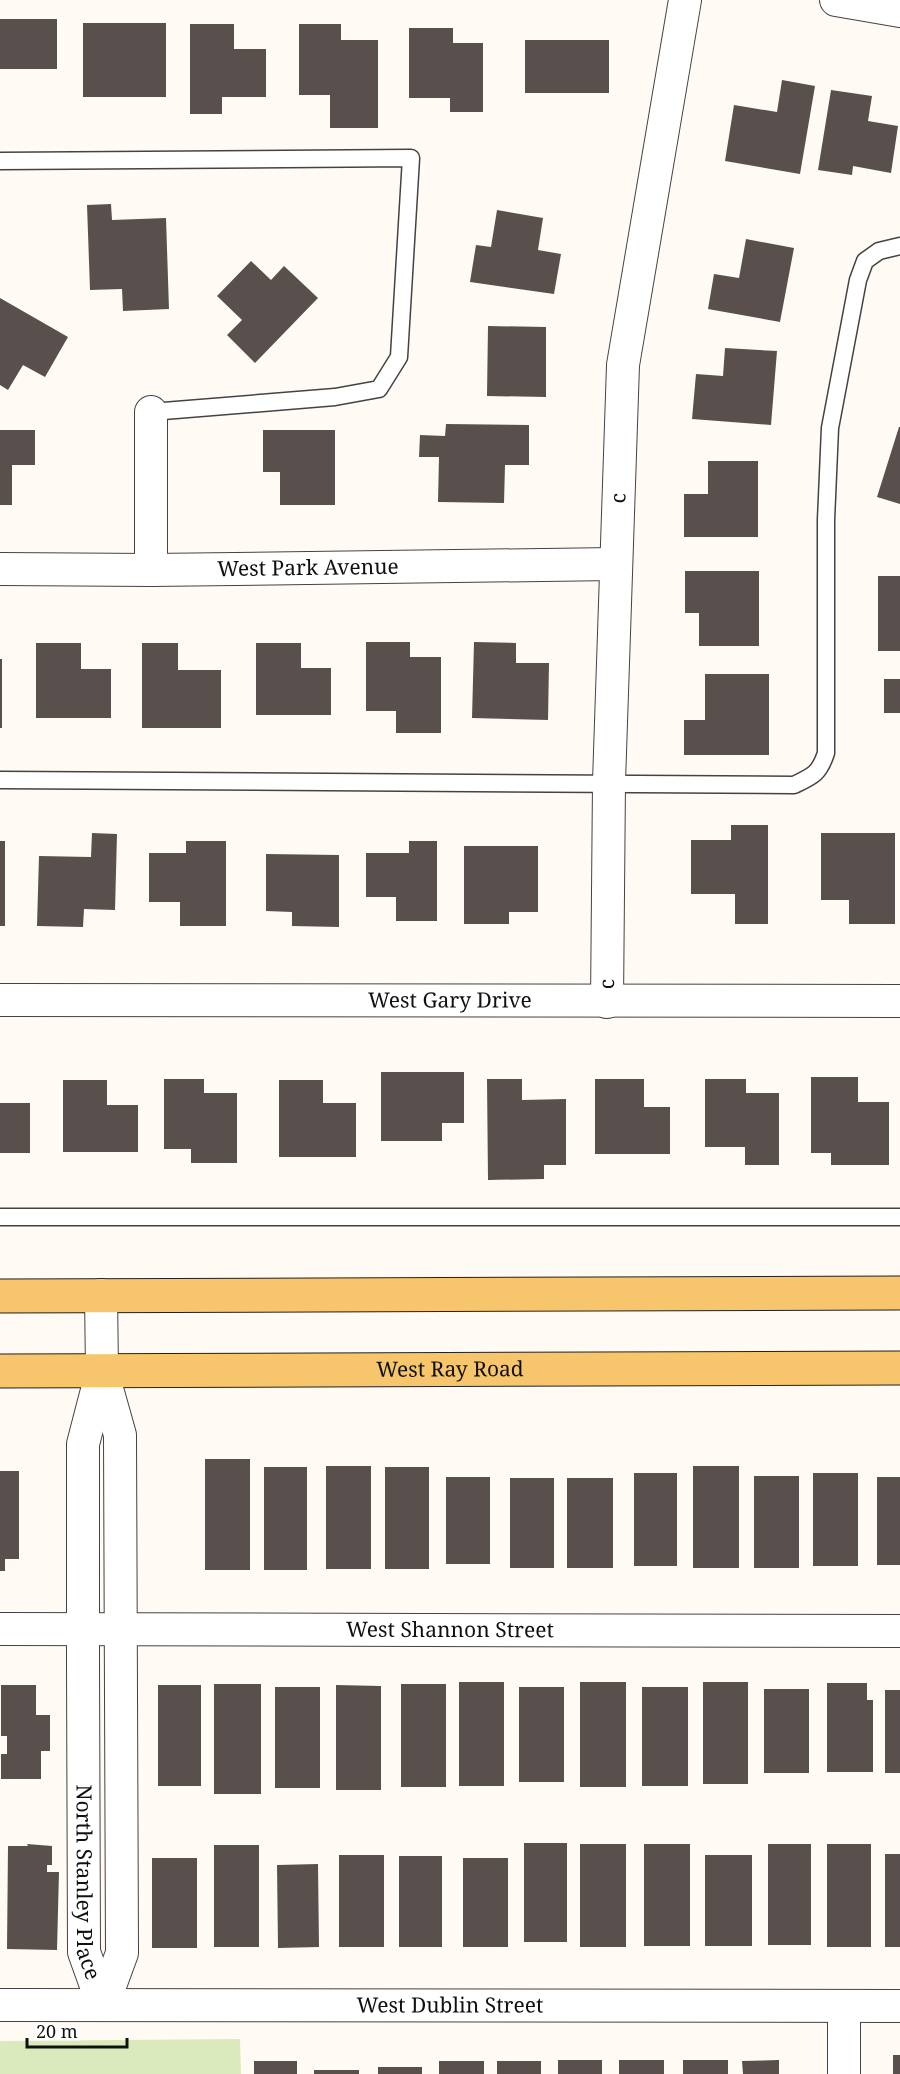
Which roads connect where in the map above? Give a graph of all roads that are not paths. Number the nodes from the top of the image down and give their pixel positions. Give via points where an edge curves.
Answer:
1 (685, 0) edge
2 (836, 0) edge
3 (900, 11) edge
4 (0, 161) edge
5 (900, 246) edge
6 (151, 412) joint
7 (615, 564) junction
8 (0, 569) edge
9 (151, 570) junction
10 (0, 780) edge
11 (609, 782) junction
12 (0, 1000) edge
13 (900, 1001) edge
14 (607, 1002) junction
15 (0, 1217) edge
16 (900, 1217) edge
17 (900, 1293) edge
18 (101, 1295) junction
19 (0, 1296) edge
20 (900, 1368) edge
21 (0, 1371) edge
22 (102, 1371) junction
23 (0, 1629) edge
24 (82, 1629) junction
25 (121, 1630) junction
26 (900, 1631) edge
27 (0, 2005) edge
28 (103, 2005) junction
29 (844, 2006) junction
30 (900, 2006) edge
31 (844, 2074) edge

1 - 7 street, c via 623,365
2 - 3 street
4 - 6 lane via 411,158 399,357 379,389 335,397
5 - 11 lane via 879,251 865,261 830,428 826,753 821,769 794,784
6 - 9 street
7 - 9 street, West Park Avenue
7 - 11 street, c
8 - 9 street, West Park Avenue
10 - 11 lane
11 - 14 street, c
12 - 14 street, West Gary Drive
13 - 14 street, West Gary Drive
15 - 16 lane
17 - 18 main road
18 - 19 main road
18 - 22 street, North Stanley Place
20 - 22 main road, West Ray Road
21 - 22 main road, West Ray Road
22 - 24 street, North Stanley Place via 82,1444
22 - 25 street, North Stanley Place via 120,1435
23 - 24 street, West Shannon Street
24 - 25 street, West Shannon Street
24 - 28 street, North Stanley Place via 84,1952
25 - 26 street, West Shannon Street
25 - 28 street, North Stanley Place via 122,1953
27 - 28 street, West Dublin Street
28 - 29 street, West Dublin Street
29 - 30 street, West Dublin Street
29 - 31 street

